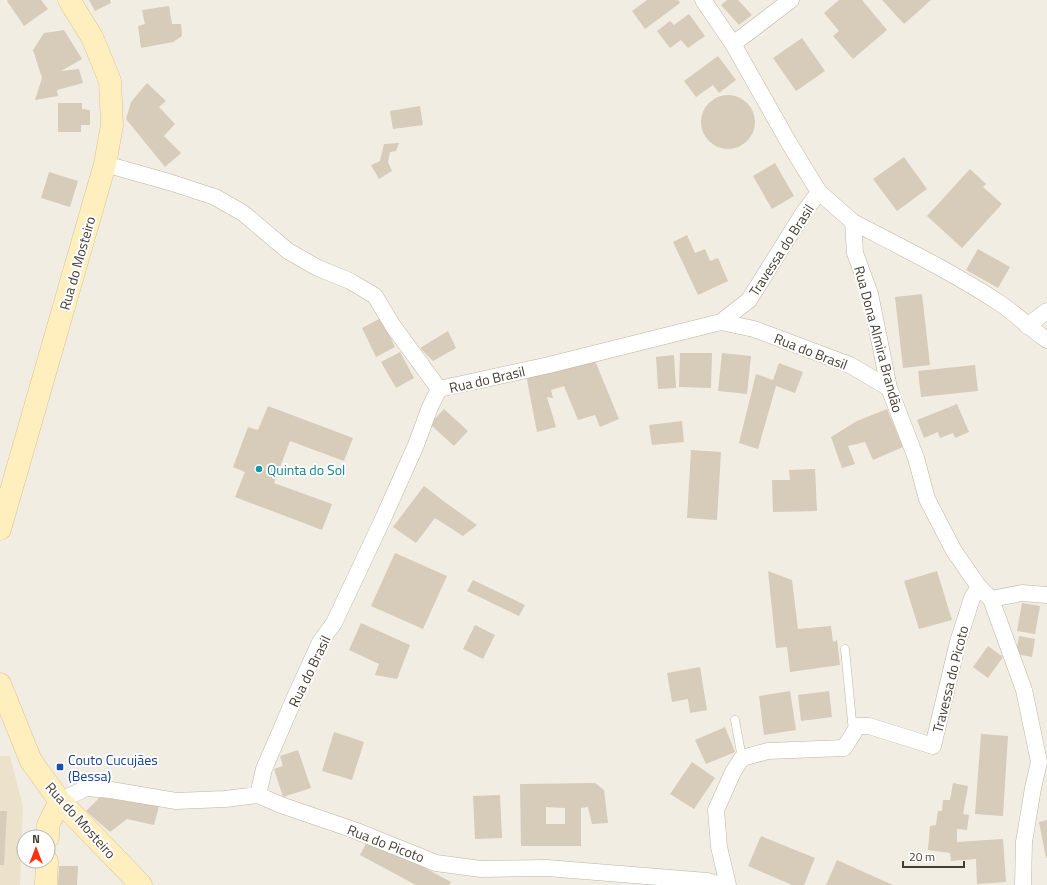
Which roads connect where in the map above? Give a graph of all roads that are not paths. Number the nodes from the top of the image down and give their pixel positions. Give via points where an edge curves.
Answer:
1 (69, 0) edge
2 (703, 0) edge
3 (791, 0) edge
4 (733, 44) junction
5 (106, 164) junction
6 (819, 192) junction
7 (853, 222) junction
8 (1047, 311) edge
9 (721, 322) junction
10 (1027, 326) junction
11 (1047, 340) edge
12 (889, 388) junction
13 (439, 389) junction
14 (0, 529) edge
15 (979, 587) junction
16 (1047, 595) edge
17 (991, 599) junction
18 (845, 649) dead end
19 (0, 684) edge
20 (735, 720) dead end
21 (853, 734) junction
22 (742, 758) junction
23 (1043, 762) edge
24 (258, 795) junction
25 (60, 801) junction
26 (48, 829) edge
27 (47, 869) edge
28 (46, 885) edge
29 (141, 885) edge
30 (721, 885) edge
31 (728, 885) edge
32 (1023, 885) edge

1 - 5 main road, Rua do Mosteiro via 92,37 110,81 112,125
2 - 4 street
3 - 4 street
4 - 6 street
5 - 13 street via 215,197 243,213 288,251 375,296 393,326
5 - 14 main road, Rua do Mosteiro
6 - 7 street
6 - 9 street, Travessa do Brasil via 749,300
7 - 10 street via 945,270 1002,305
7 - 12 street, Rua Dona Almira Brandão via 855,253 870,294
8 - 10 street
9 - 12 street, Rua do Brasil via 754,329 850,365
9 - 13 street, Rua do Brasil via 549,365
10 - 11 street
12 - 15 street, Rua Dona Almira Brandão via 916,458 927,499 954,551
13 - 24 street, Rua do Brasil via 334,623 320,642 295,697 264,769
15 - 17 street, Rua Dona Almira Brandão
15 - 21 street, Travessa do Picoto via 972,598 958,642 933,746 869,726 858,726
16 - 17 street via 1022,593
17 - 23 street, Rua Dona Almira Brandão via 1024,690
18 - 21 lane
19 - 25 main road, Rua do Mosteiro via 30,761
20 - 22 lane
21 - 22 street, Travessa do Picoto via 844,748 768,751
22 - 31 street via 716,810 719,847
23 - 32 street, Rua Dona Almira Brandão via 1033,788 1024,842
24 - 25 street via 176,801 86,788
24 - 30 street, Rua do Picoto via 436,863 481,869 547,868 706,881
25 - 26 main road
25 - 29 main road, Rua do Mosteiro
27 - 28 main road

